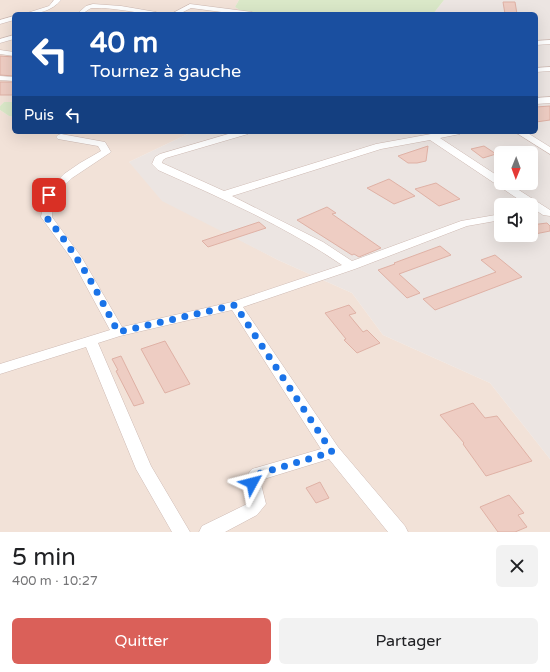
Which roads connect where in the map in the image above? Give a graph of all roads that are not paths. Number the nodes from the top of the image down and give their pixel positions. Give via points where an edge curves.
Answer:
1 (58, 0) edge
2 (35, 12) edge
3 (82, 12) edge
4 (144, 12) edge
5 (178, 12) edge
6 (236, 12) edge
7 (12, 19) edge
8 (0, 22) edge
9 (12, 37) edge
10 (0, 40) edge
11 (550, 42) edge
12 (538, 43) edge
13 (0, 52) edge
14 (12, 54) edge
15 (550, 69) edge
16 (538, 70) edge
17 (0, 78) edge
18 (12, 79) edge
19 (550, 100) edge
20 (538, 101) edge
21 (237, 134) edge
22 (447, 134) edge
23 (523, 134) edge
24 (61, 137) dead end
25 (432, 137) junction
26 (550, 151) edge
27 (494, 178) edge
28 (512, 190) edge
29 (223, 195) junction
30 (548, 213) edge
31 (538, 214) edge
32 (494, 218) edge
33 (350, 266) junction
34 (235, 305) junction
35 (118, 332) junction
36 (90, 341) junction
37 (0, 369) edge
38 (332, 452) junction
39 (181, 532) edge
40 (208, 532) edge
41 (399, 532) edge

1 - 2 street via 51,7
3 - 4 street via 93,6
5 - 6 street via 190,6
7 - 8 street
9 - 10 street
11 - 12 street
13 - 14 street
15 - 16 street
17 - 18 street
19 - 20 street
21 - 29 street via 158,159 157,164 162,168
22 - 25 street
23 - 26 street
24 - 35 street via 102,144 106,152 68,176 49,195 46,217 63,237 94,285
25 - 27 street
25 - 29 street via 379,146
28 - 30 street
29 - 33 street via 319,244
30 - 31 street
32 - 33 street via 465,223
33 - 34 street
34 - 35 street
34 - 38 street
35 - 36 street
36 - 37 street
36 - 39 street via 144,469
38 - 40 street via 258,474 252,483 257,504 251,510
38 - 41 street

